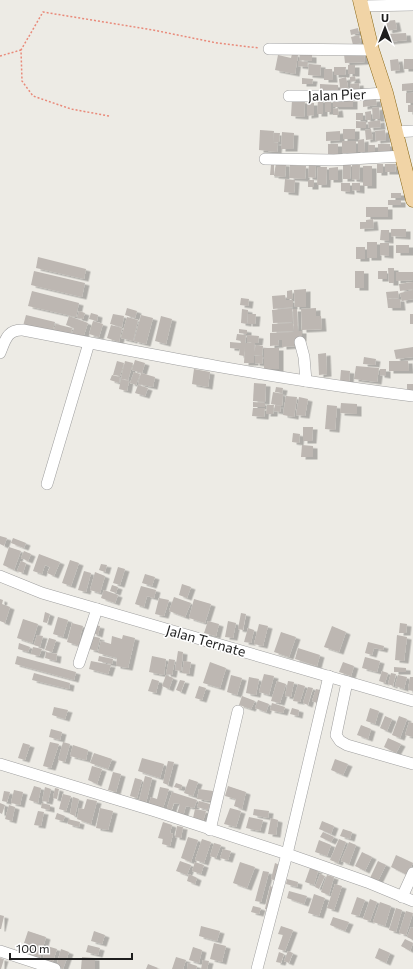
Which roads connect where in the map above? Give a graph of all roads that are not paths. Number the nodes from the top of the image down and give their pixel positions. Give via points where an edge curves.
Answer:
1 (361, 3) edge
2 (413, 5) edge
3 (269, 49) road end
4 (372, 50) junction
5 (386, 92) junction
6 (289, 96) dead end
7 (413, 131) edge
8 (395, 132) junction
9 (402, 156) junction
10 (264, 159) dead end
11 (413, 200) edge
12 (3, 339) edge
13 (300, 342) dead end
14 (89, 343) junction
15 (0, 353) edge
16 (306, 381) junction
17 (413, 396) edge
18 (47, 484) dead end
19 (0, 576) edge
20 (97, 609) junction
21 (79, 663) dead end
22 (329, 676) junction
23 (347, 682) junction
24 (413, 701) edge
25 (238, 711) dead end
26 (0, 764) edge
27 (413, 764) edge
28 (210, 830) junction
29 (288, 854) junction
30 (413, 872) edge
31 (402, 897) junction
32 (413, 901) edge
33 (0, 951) edge
34 (55, 969) edge
35 (257, 969) edge

1 - 2 street
1 - 4 main road
3 - 4 street
4 - 5 main road
5 - 6 street, Jalan Pier via 338,96
5 - 8 main road
7 - 8 street
8 - 9 main road
9 - 10 street via 334,160
9 - 11 main road
12 - 14 street via 12,331 19,330
12 - 15 street
13 - 16 street
14 - 16 street
14 - 18 street
16 - 17 street
19 - 20 street, Jalan Ternate via 42,593
20 - 21 street
20 - 22 street, Jalan Ternate
22 - 23 street, Jalan Ternate
22 - 29 street
23 - 24 street, Jalan Ternate
23 - 27 street via 336,735 340,740 347,746
25 - 28 street
26 - 28 street
28 - 29 street
29 - 31 street
29 - 35 street
30 - 31 street
31 - 32 street
33 - 34 street

